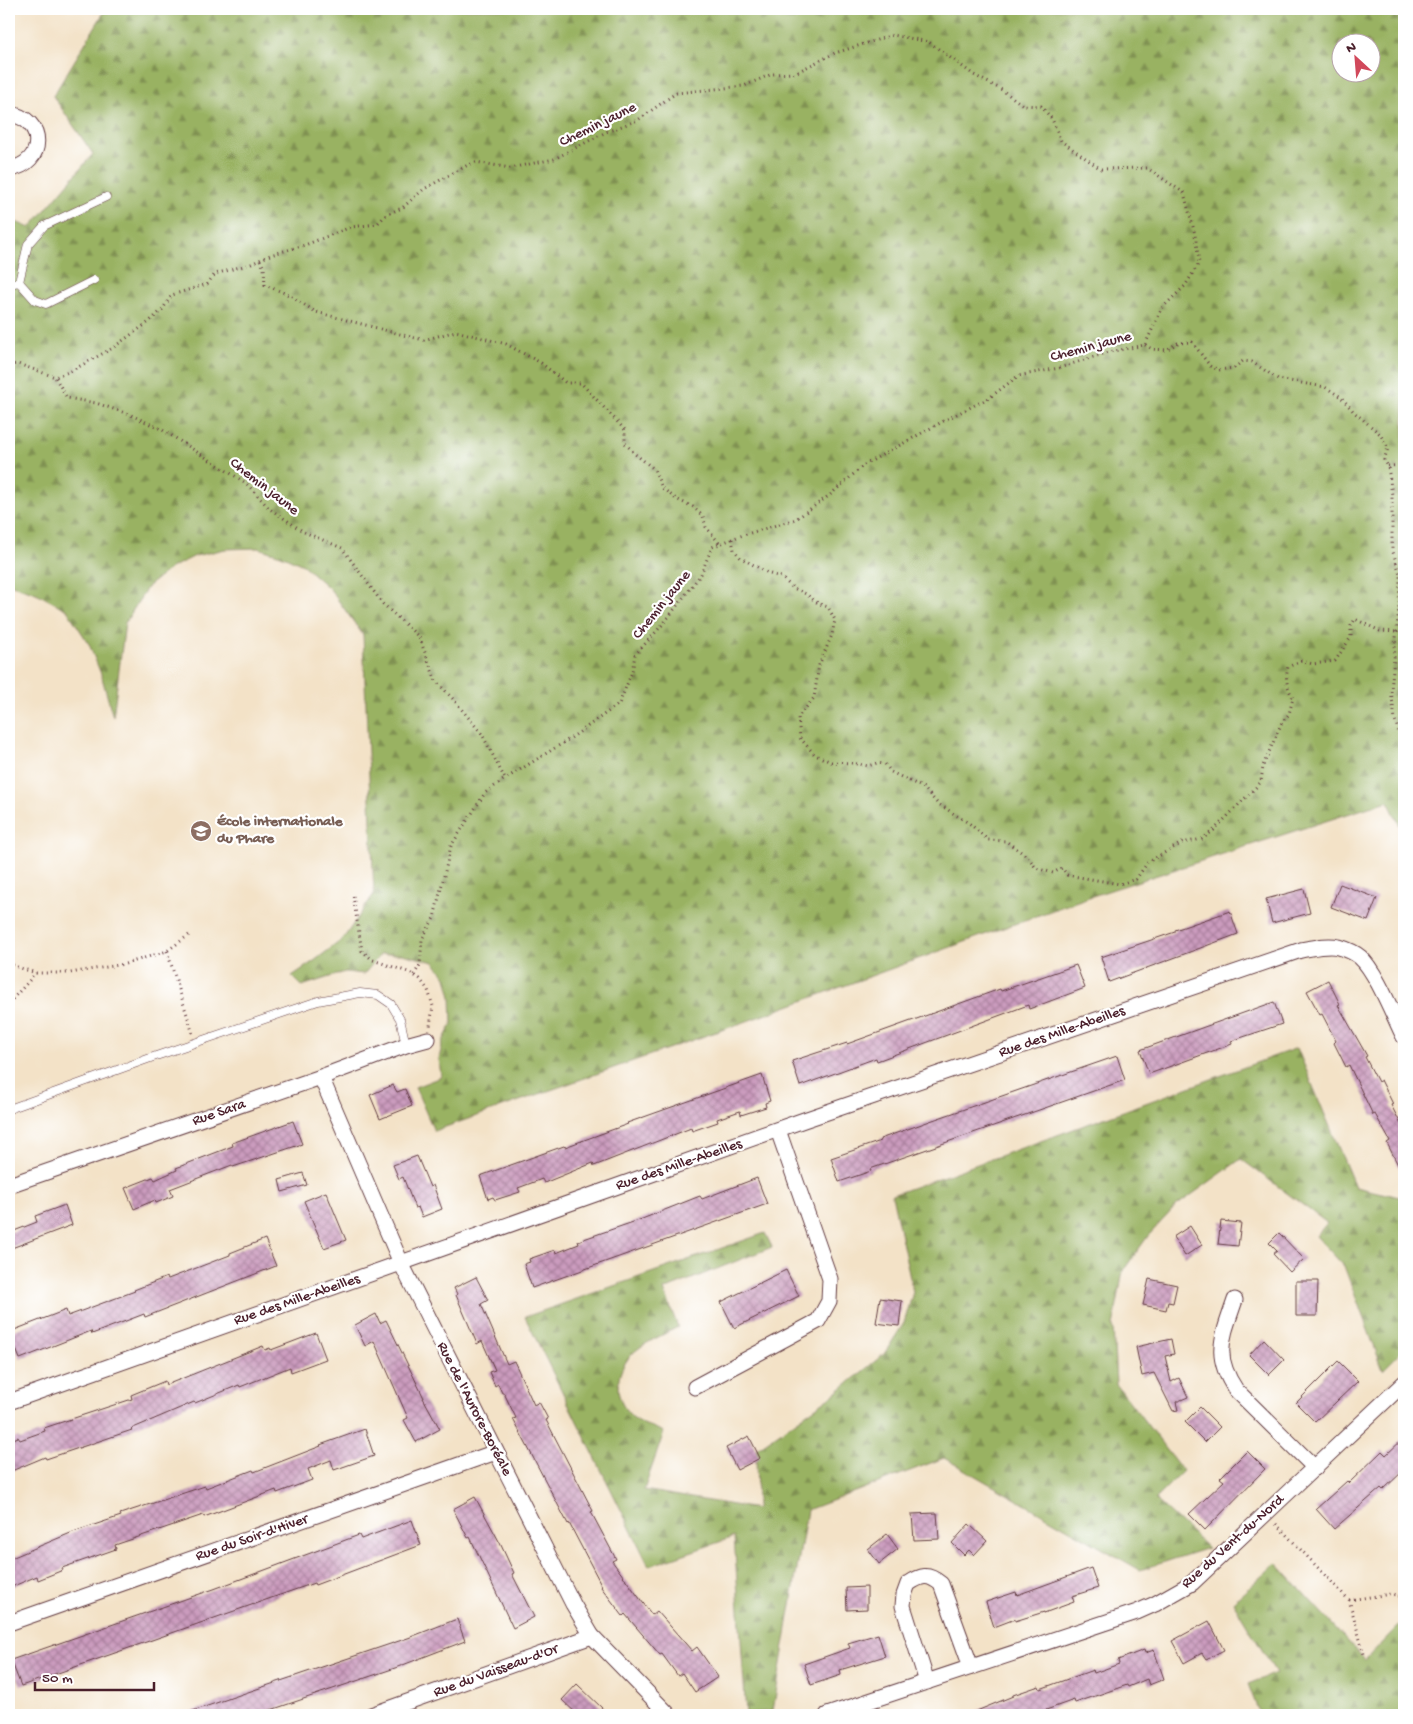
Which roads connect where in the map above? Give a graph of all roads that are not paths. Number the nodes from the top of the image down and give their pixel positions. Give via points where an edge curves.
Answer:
1 (9, 114) edge
2 (9, 169) edge
3 (106, 197) dead end
4 (94, 280) dead end
5 (19, 282) junction
6 (9, 284) edge
7 (1404, 1037) edge
8 (428, 1039) road end
9 (406, 1045) junction
10 (321, 1077) junction
11 (9, 1109) edge
12 (778, 1130) junction
13 (9, 1185) edge
14 (401, 1263) junction
15 (1235, 1300) dead end
16 (1404, 1383) edge
17 (695, 1387) dead end
18 (9, 1402) edge
19 (496, 1452) junction
20 (1315, 1468) junction
21 (9, 1623) edge
22 (592, 1636) junction
23 (971, 1667) junction
24 (927, 1682) junction
25 (370, 1715) edge
26 (669, 1715) edge
27 (827, 1715) edge

1 - 2 street via 19,115 30,123 36,134 37,148 30,160 19,168
3 - 5 lane via 44,226 28,244
4 - 5 lane via 46,304 35,300
5 - 6 lane
7 - 12 street, Rue des Mille-Abeilles via 1372,972 1361,958 1337,946 1318,946
8 - 9 street, Rue Sara
9 - 10 street, Rue Sara
9 - 11 lane via 400,1018 391,1004 378,995 360,993 318,1000
10 - 13 street, Rue Sara
10 - 14 street, Rue de l'Aurore-Boréale
12 - 14 street, Rue des Mille-Abeilles
12 - 17 street via 830,1279 829,1300 818,1321
14 - 18 street, Rue des Mille-Abeilles
14 - 19 street, Rue de l'Aurore-Boréale
15 - 20 street via 1221,1350 1229,1379 1236,1390
16 - 20 street, Rue du Vent-du-Nord
19 - 21 street, Rue du Soir-d'Hiver
19 - 22 street, Rue de l'Aurore-Boréale
20 - 23 street, Rue du Vent-du-Nord via 1192,1583 1137,1612
22 - 25 street, Rue du Vaisseau-d'Or
22 - 26 street, Rue de l'Aurore-Boréale
23 - 24 street, Rue du Vent-du-Nord
23 - 24 street via 941,1584 924,1575 908,1584 903,1606
24 - 27 street, Rue du Vent-du-Nord

